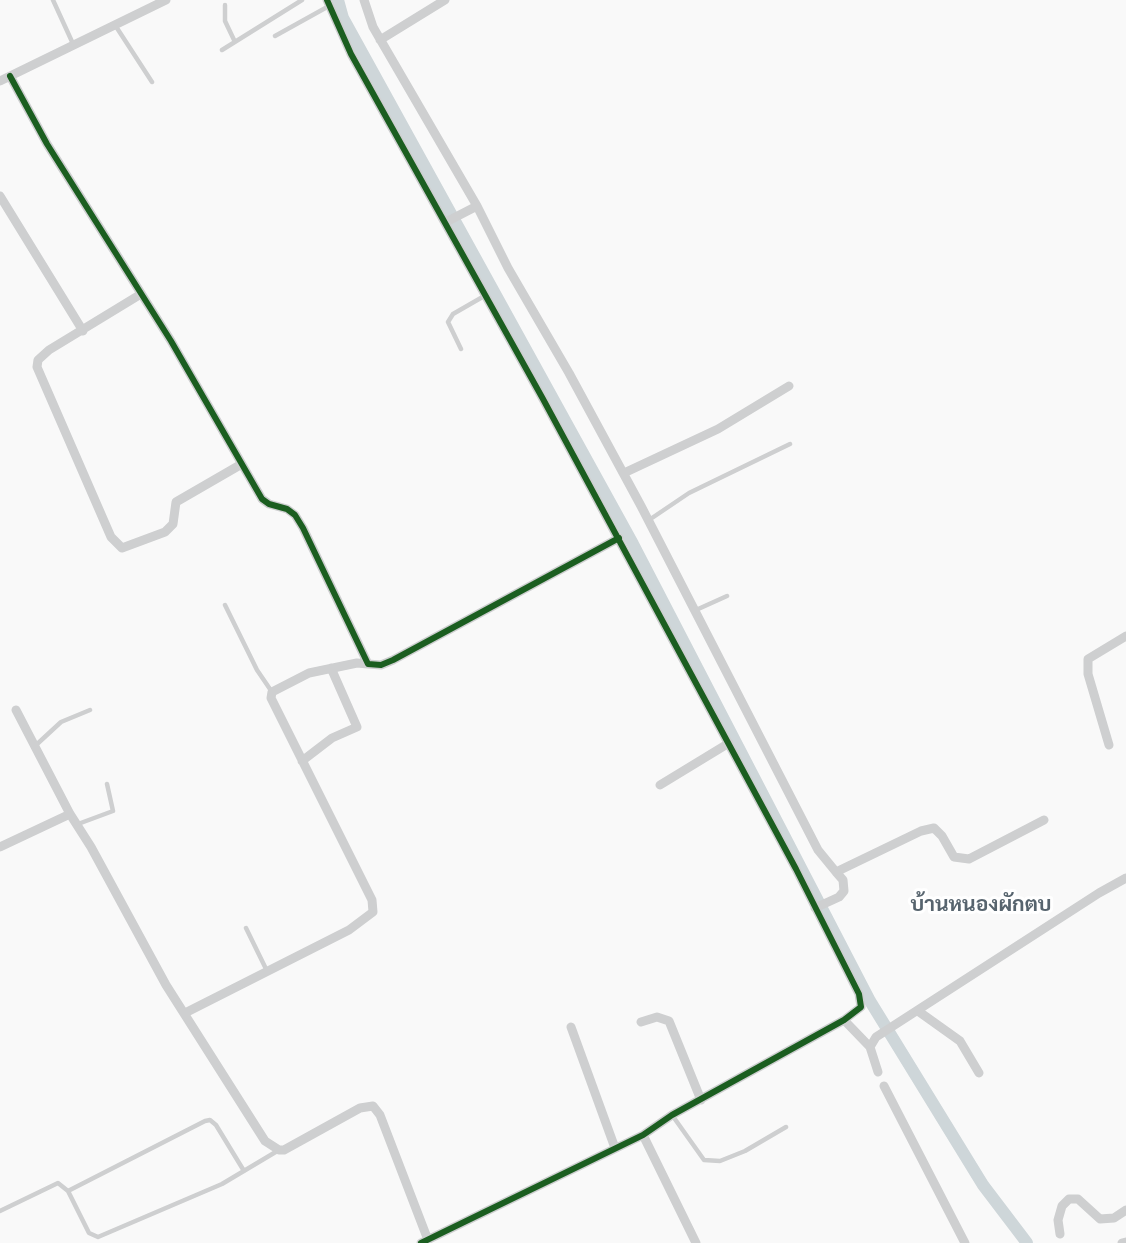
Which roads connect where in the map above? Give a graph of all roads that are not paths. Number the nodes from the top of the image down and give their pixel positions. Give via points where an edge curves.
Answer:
1 (53, 0) edge
2 (166, 0) edge
3 (302, 0) edge
4 (364, 0) edge
5 (446, 0) edge
6 (328, 3) edge
7 (225, 5) dead end
8 (115, 25) junction
9 (275, 36) dead end
10 (380, 40) junction
11 (235, 42) junction
12 (74, 45) junction
13 (222, 50) dead end
14 (10, 76) junction
15 (0, 81) edge
16 (152, 82) dead end
17 (0, 196) edge
18 (476, 207) junction
19 (448, 221) junction
20 (141, 294) junction
21 (486, 295) junction
22 (83, 331) junction
23 (460, 349) dead end
24 (789, 386) dead end
25 (790, 444) dead end
26 (240, 465) junction
27 (624, 473) junction
28 (649, 520) junction
29 (619, 538) junction
30 (727, 596) dead end
31 (225, 605) dead end
32 (696, 610) junction
33 (1126, 636) edge
34 (368, 664) junction
35 (331, 668) junction
36 (272, 692) junction
37 (16, 710) dead end
38 (90, 710) dead end
39 (729, 742) junction
40 (1108, 745) dead end
41 (35, 746) junction
42 (302, 761) junction
43 (107, 784) dead end
44 (660, 785) dead end
45 (70, 814) junction
46 (1044, 820) dead end
47 (77, 825) junction
48 (0, 847) edge
49 (836, 872) junction
50 (1126, 878) edge
51 (817, 907) junction
52 (246, 928) dead end
53 (267, 972) junction
54 (185, 1013) junction
55 (914, 1013) junction
56 (844, 1020) junction
57 (641, 1022) dead end
58 (571, 1027) dead end
59 (870, 1047) junction
60 (878, 1072) dead end
61 (979, 1073) dead end
62 (884, 1086) dead end
63 (701, 1100) junction
64 (672, 1115) junction
65 (786, 1127) dead end
66 (643, 1135) junction
67 (615, 1148) junction
68 (279, 1150) junction
69 (244, 1171) junction
70 (68, 1191) junction
71 (1126, 1210) edge
72 (0, 1211) edge
73 (1060, 1234) dead end
74 (424, 1241) edge
75 (696, 1243) edge
76 (965, 1243) edge

1 - 12 lane
2 - 8 street
3 - 11 lane
4 - 10 street
5 - 10 street
6 - 9 lane
6 - 19 street via 351,54
7 - 11 lane via 225,21
8 - 12 street
8 - 16 lane
10 - 18 street
11 - 13 lane
12 - 14 street
14 - 15 street
14 - 20 street via 47,144
17 - 22 street
18 - 19 street
18 - 27 street
19 - 21 street
20 - 22 street
20 - 26 street
21 - 23 lane via 453,314 448,322
21 - 29 street
22 - 26 street via 49,350 38,360 37,367 117,546 122,548 169,529 176,502
24 - 27 street via 718,429
25 - 28 lane via 689,493
26 - 34 street via 262,499 295,515
27 - 28 street
28 - 32 street
29 - 34 street via 393,660 381,665
29 - 39 street
30 - 32 lane
31 - 36 lane
32 - 49 street via 818,850
33 - 40 street via 1088,659 1088,674
34 - 35 street
35 - 36 street via 309,673
35 - 42 street via 357,727 332,738
36 - 42 street via 272,703
37 - 41 street
38 - 41 lane via 61,722
39 - 44 street
39 - 51 street
41 - 45 street
42 - 53 street via 372,900 373,912 349,930
43 - 47 lane via 113,811
45 - 47 street
45 - 48 street
46 - 49 street via 969,859 954,857 934,828
47 - 54 street
49 - 51 street via 843,880 844,891
50 - 55 street
51 - 56 street via 859,994 861,1007
52 - 53 lane
53 - 54 street
54 - 68 street via 265,1141
55 - 59 street via 876,1036
55 - 61 street via 960,1041
56 - 59 street
56 - 63 street
57 - 63 street via 657,1017 669,1021
58 - 67 street
59 - 60 street
62 - 76 street
63 - 64 street
64 - 65 lane via 704,1160 720,1161
64 - 66 street
66 - 67 street
66 - 75 street
67 - 74 street
68 - 69 lane
68 - 74 street via 360,1108 373,1106 384,1124
69 - 70 lane via 98,1237 89,1233
69 - 70 lane via 210,1120
70 - 72 lane via 58,1183
71 - 73 street via 1100,1220 1078,1199 1069,1199 1058,1220

